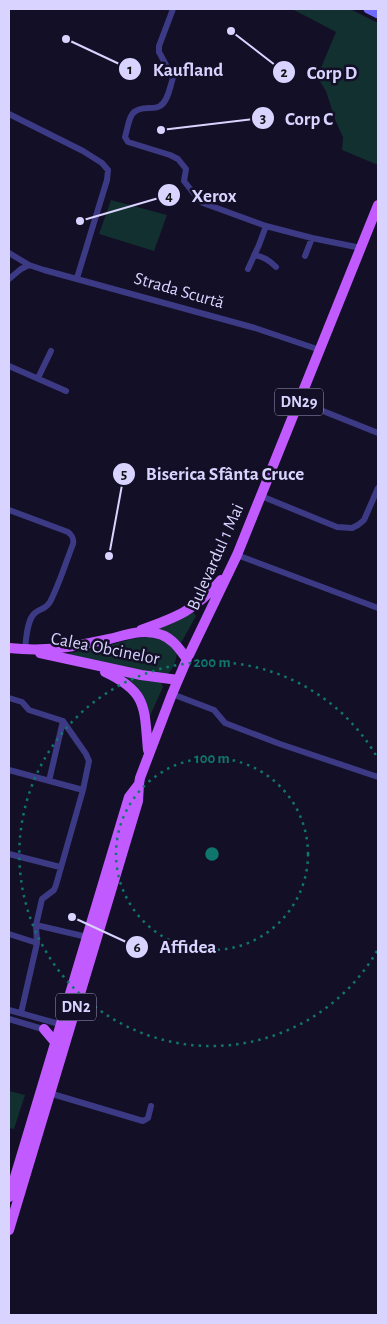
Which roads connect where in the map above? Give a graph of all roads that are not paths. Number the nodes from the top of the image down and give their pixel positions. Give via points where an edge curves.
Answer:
1 (173, 9) edge
2 (368, 9) edge
3 (378, 14) edge
4 (9, 114) edge
5 (378, 205) edge
6 (266, 226) junction
7 (312, 238) junction
8 (361, 248) junction
9 (9, 253) edge
10 (254, 255) junction
11 (305, 256) dead end
12 (29, 264) junction
13 (276, 268) dead end
14 (248, 269) dead end
15 (9, 278) edge
16 (78, 278) junction
17 (320, 350) junction
18 (51, 351) dead end
19 (9, 366) edge
20 (38, 378) junction
21 (66, 392) dead end
22 (323, 411) dead end
23 (378, 433) edge
24 (378, 488) edge
25 (261, 496) junction
26 (9, 510) edge
27 (237, 555) junction
28 (230, 569) junction
29 (378, 608) edge
30 (131, 633) junction
31 (9, 648) edge
32 (25, 649) junction
33 (187, 659) junction
34 (90, 665) junction
35 (178, 680) junction
36 (172, 694) junction
37 (9, 698) edge
38 (63, 721) junction
39 (149, 754) junction
40 (9, 770) edge
41 (378, 777) edge
42 (49, 781) junction
43 (139, 784) junction
44 (83, 790) junction
45 (9, 854) edge
46 (60, 867) junction
47 (36, 925) junction
48 (9, 934) edge
49 (87, 937) junction
50 (37, 943) junction
51 (9, 1010) edge
52 (21, 1013) junction
53 (9, 1019) edge
54 (44, 1029) joint
55 (62, 1032) junction
56 (49, 1093) junction
57 (151, 1106) dead end
58 (9, 1197) edge
59 (9, 1230) edge

1 - 6 street via 159,46 173,78 165,102 158,108 134,110 125,139 178,159 186,169 184,182 203,203
2 - 3 street
4 - 16 street via 83,151 108,170
5 - 8 main road, Bulevardul 1 Mai / DN29
6 - 7 street
6 - 10 street
7 - 8 street
7 - 11 street
8 - 17 main road, Bulevardul 1 Mai / DN29
9 - 12 street, Strada Scurtă
10 - 13 street via 270,261
10 - 14 street
12 - 15 street
12 - 16 street, Strada Scurtă
16 - 17 street, Strada Scurtă via 255,328
17 - 25 main road, Bulevardul 1 Mai / DN29
18 - 20 street
19 - 20 street
20 - 21 street
22 - 23 street
24 - 25 street via 364,520 352,528 337,527
25 - 27 main road, Bulevardul 1 Mai / DN29
26 - 32 street via 68,532 74,540 51,600 43,610 31,616
27 - 28 main road, Bulevardul 1 Mai / DN29
27 - 29 street
28 - 30 main road, DN29 via 212,591 183,614
28 - 33 main road, Bulevardul 1 Mai / DN29
30 - 32 main road, Calea Obcinelor / DN2 via 66,648
30 - 33 main road, Calea Obcinelor / DN2 via 162,635 172,641
31 - 32 main road, Calea Obcinelor / DN2
32 - 34 main road, Calea Obcinelor / DN2
33 - 35 main road, Bulevardul 1 Mai / DN2
34 - 35 main road, Calea Obcinelor / DN2
34 - 39 main road, DN2 via 115,676 140,699
35 - 36 main road, Bulevardul 1 Mai / DN2
36 - 39 main road, Bulevardul 1 Mai / DN2
36 - 41 street via 214,710 225,723
37 - 38 street via 22,702 29,710
38 - 42 street
38 - 44 street via 89,761
39 - 43 main road, DN2
40 - 42 street
42 - 44 street
43 - 49 main road, DN2 via 129,797
43 - 55 main road, DN2 via 138,801 96,943
44 - 46 street
45 - 46 street
46 - 47 street via 54,890 42,899
47 - 49 street
47 - 50 street
48 - 50 street
49 - 55 main road, DN2
50 - 52 street
51 - 52 street
52 - 55 street
53 - 54 street
54 - 55 main road
55 - 56 main road, DN2
55 - 58 main road, DN2
56 - 57 street via 143,1121 148,1118
56 - 59 main road, DN2

